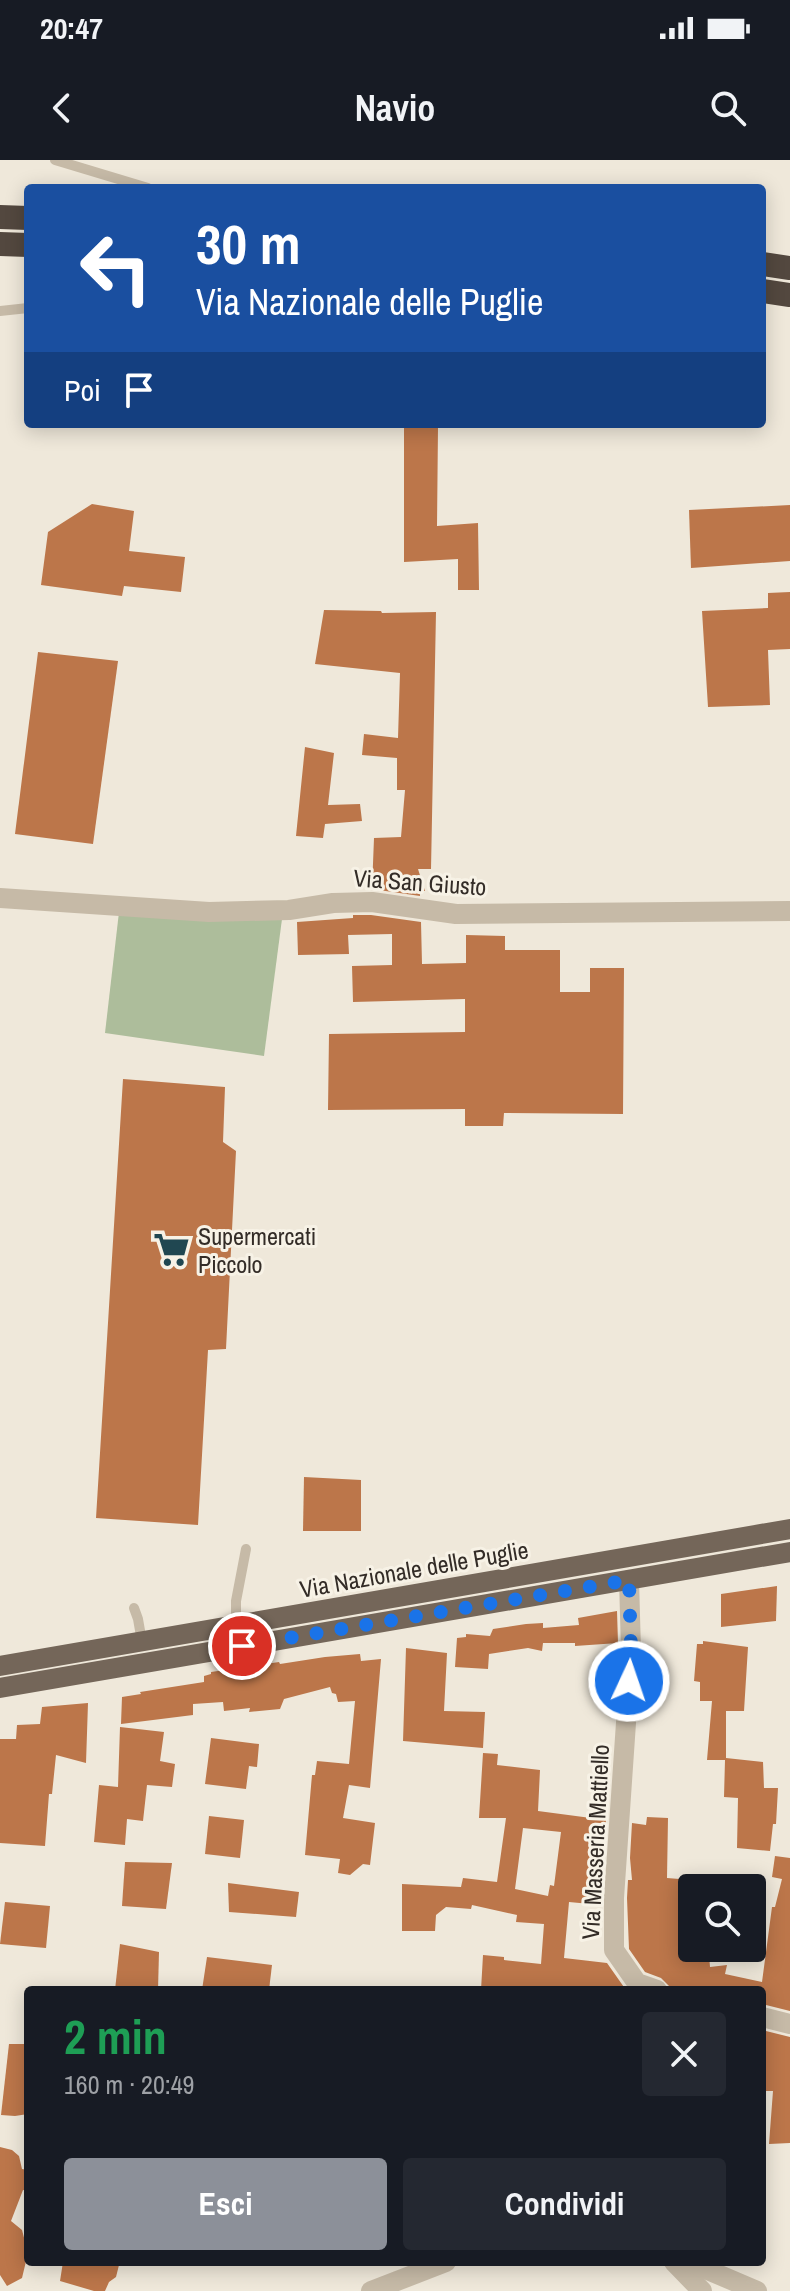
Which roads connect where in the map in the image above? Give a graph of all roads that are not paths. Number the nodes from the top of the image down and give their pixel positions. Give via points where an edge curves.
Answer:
1 (55, 160) edge
2 (135, 184) edge
3 (0, 217) edge
4 (24, 218) edge
5 (0, 244) edge
6 (24, 245) edge
7 (766, 265) edge
8 (790, 268) edge
9 (766, 292) edge
10 (790, 295) edge
11 (766, 301) edge
12 (790, 304) edge
13 (24, 308) edge
14 (0, 311) edge
15 (0, 898) edge
16 (790, 911) edge
17 (790, 1529) edge
18 (246, 1549) dead end
19 (790, 1552) edge
20 (629, 1580) junction
21 (134, 1608) dead end
22 (236, 1626) junction
23 (142, 1642) junction
24 (0, 1666) edge
25 (0, 1688) edge
26 (646, 1986) edge
27 (766, 2018) edge
28 (790, 2024) edge
29 (436, 2266) edge
30 (675, 2266) edge
31 (677, 2266) edge
32 (697, 2266) edge
33 (739, 2286) edge
34 (371, 2291) edge
35 (691, 2291) edge
36 (702, 2291) edge
37 (757, 2291) edge

1 - 2 lane
3 - 4 highway
5 - 6 highway
7 - 8 highway
9 - 10 highway
11 - 12 lane
13 - 14 lane
15 - 16 street, Via San Giusto via 209,912 372,902 456,914
17 - 22 main road, Via Nazionale delle Puglie
18 - 22 lane
19 - 20 main road, Via Nazionale delle Puglie
20 - 25 main road, Via Nazionale delle Puglie
20 - 26 street, Via Masseria Mattiello via 631,1650 614,1950 637,1983
21 - 23 lane
22 - 23 main road, Via Nazionale delle Puglie
23 - 24 main road, Via Nazionale delle Puglie
27 - 28 street
29 - 34 street
30 - 35 street
31 - 36 street
32 - 33 street
33 - 37 street

